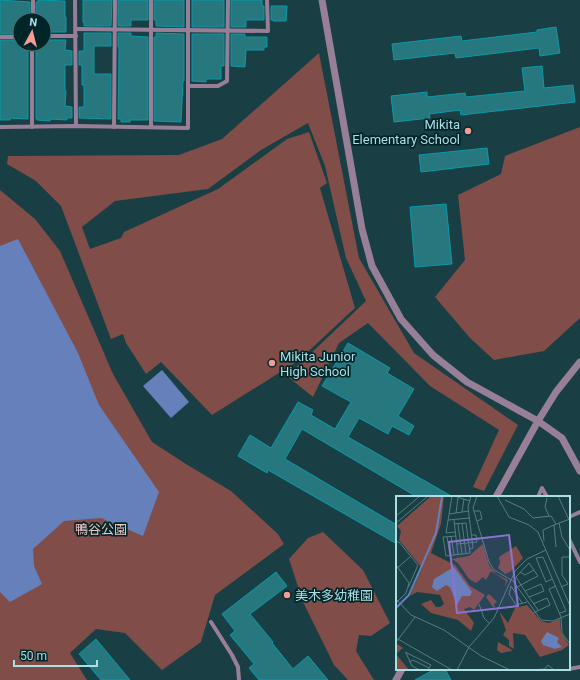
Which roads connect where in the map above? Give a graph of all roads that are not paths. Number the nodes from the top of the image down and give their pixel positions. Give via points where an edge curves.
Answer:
1 (33, 0) edge
2 (75, 0) edge
3 (114, 0) edge
4 (151, 0) edge
5 (188, 0) edge
6 (228, 0) edge
7 (267, 0) edge
8 (322, 0) edge
9 (33, 12) edge
10 (76, 29) junction
11 (115, 30) junction
12 (151, 30) junction
13 (188, 31) junction
14 (227, 31) junction
15 (52, 36) edge
16 (76, 36) junction
17 (0, 37) edge
18 (12, 37) edge
19 (32, 52) edge
20 (188, 86) junction
21 (76, 126) junction
22 (0, 127) edge
23 (32, 127) junction
24 (114, 127) junction
25 (150, 127) junction
26 (580, 362) edge
27 (538, 421) junction
28 (580, 471) edge
29 (497, 496) edge
30 (538, 496) edge
31 (546, 496) edge
32 (580, 512) edge
33 (570, 517) edge
34 (570, 541) edge
35 (580, 562) edge
36 (211, 622) dead end
37 (580, 667) edge
38 (570, 669) edge
39 (401, 670) edge
40 (239, 680) edge
41 (396, 680) edge

1 - 9 street
2 - 10 street
3 - 11 street
4 - 12 street
5 - 13 street
6 - 14 street
7 - 14 street via 268,31
8 - 27 street via 362,229 372,266 401,319 433,355 467,382
10 - 11 street
10 - 16 street
11 - 12 street
11 - 24 street
12 - 13 street
12 - 25 street
13 - 14 street
13 - 20 street
14 - 20 street via 227,81 218,86
15 - 16 street
16 - 21 street
17 - 18 street
19 - 23 street
20 - 25 street via 188,128
21 - 23 street
21 - 24 street
22 - 23 street
24 - 25 street
26 - 27 street via 556,392
27 - 28 street via 562,438
27 - 29 street
30 - 31 street via 542,488
32 - 33 street
34 - 35 street
36 - 40 street via 238,667
37 - 38 street
39 - 41 street

